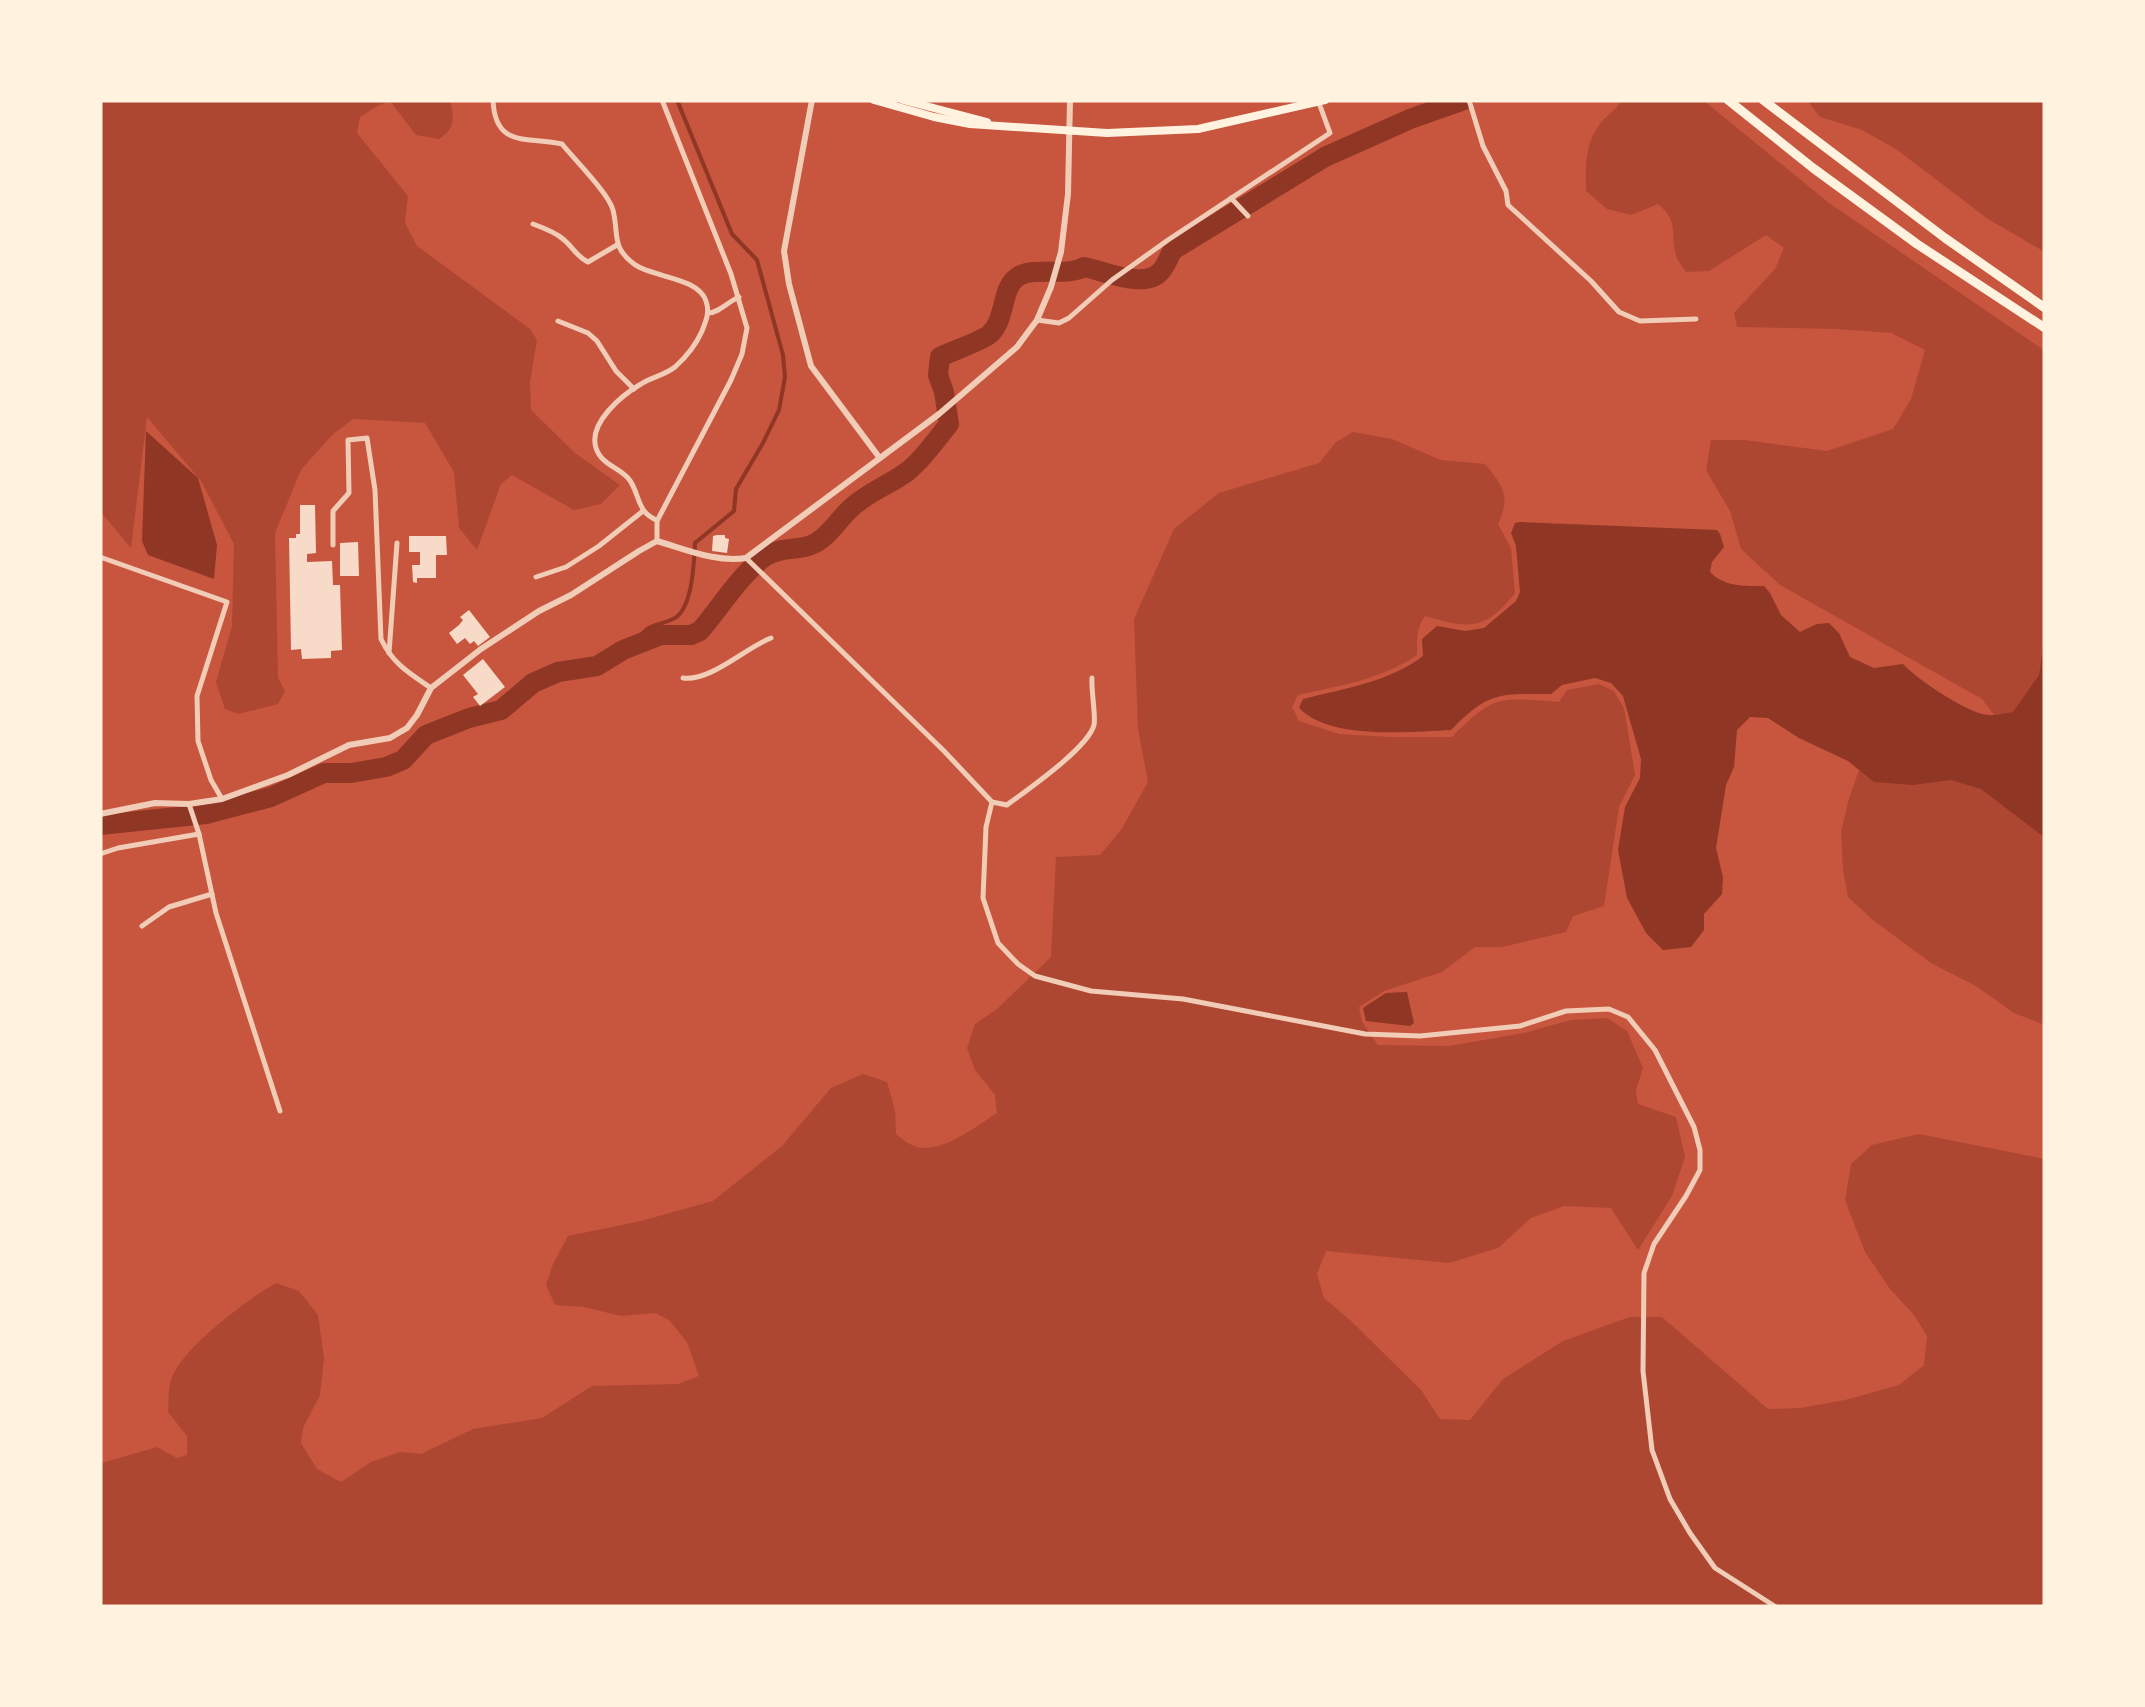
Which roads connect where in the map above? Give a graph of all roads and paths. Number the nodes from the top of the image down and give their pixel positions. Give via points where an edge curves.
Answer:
1 (493, 100) edge
2 (662, 100) edge
3 (812, 100) edge
4 (874, 100) edge
5 (902, 100) edge
6 (1070, 100) edge
7 (1728, 100) edge
8 (1763, 100) edge
9 (1320, 101) edge
10 (1470, 104) edge
11 (1001, 126) junction
12 (1070, 131) junction
13 (1232, 198) junction
14 (1248, 216) dead end
15 (534, 224) dead end
16 (617, 245) junction
17 (739, 297) junction
18 (2045, 308) edge
19 (708, 313) junction
20 (1696, 319) dead end
21 (1037, 320) junction
22 (558, 321) dead end
23 (2045, 328) edge
24 (634, 389) junction
25 (879, 457) junction
26 (644, 511) junction
27 (657, 522) junction
28 (657, 541) junction
29 (396, 543) dead end
30 (333, 545) dead end
31 (100, 557) edge
32 (748, 561) junction
33 (536, 577) dead end
34 (771, 638) dead end
35 (389, 656) junction
36 (683, 678) dead end
37 (1092, 678) dead end
38 (431, 688) junction
39 (222, 798) junction
40 (992, 802) junction
41 (190, 807) junction
42 (100, 814) edge
43 (198, 830) junction
44 (100, 854) edge
45 (212, 894) junction
46 (142, 926) dead end
47 (280, 1111) dead end
48 (1776, 1607) edge

1 - 16 street via 504,132 562,144 613,207
2 - 17 street
3 - 25 street via 784,252 788,284 812,366
4 - 11 main road
5 - 11 main road
6 - 12 street
7 - 23 highway via 1917,244
8 - 18 highway
9 - 12 main road via 1198,129
9 - 13 street via 1330,133
10 - 20 street via 1508,205 1619,312 1640,321
11 - 12 main road
12 - 21 street via 1061,252
13 - 14 street
13 - 21 street via 1059,323
15 - 16 street via 588,262
16 - 19 street via 635,265 693,286 706,298
17 - 19 street
17 - 27 street via 747,328 742,354
19 - 24 street via 689,353
21 - 25 street via 955,400
22 - 24 street via 588,332
24 - 26 street via 600,422 594,446 629,479
25 - 32 street
26 - 27 street
26 - 33 street via 566,568
27 - 28 street
28 - 32 street
28 - 38 street via 539,611
29 - 35 street
30 - 35 street via 334,511 348,492 348,440 367,438 376,490 381,640
31 - 39 street via 227,602 197,696 198,741
32 - 40 street
34 - 36 street via 724,665
35 - 38 street
37 - 40 street via 1094,726 1084,742 1006,805
38 - 39 street via 407,728 390,738 349,746
39 - 41 street
40 - 48 street via 983,898 998,943 1035,976 1365,1034 1490,1030 1609,1008 1628,1017 1654,1050 1700,1150 1700,1170 1654,1244 1644,1273 1643,1370 1652,1450 1670,1499 1715,1568
41 - 42 street via 154,804
41 - 43 street
43 - 44 street
43 - 45 street
45 - 46 street via 168,907
45 - 47 street

